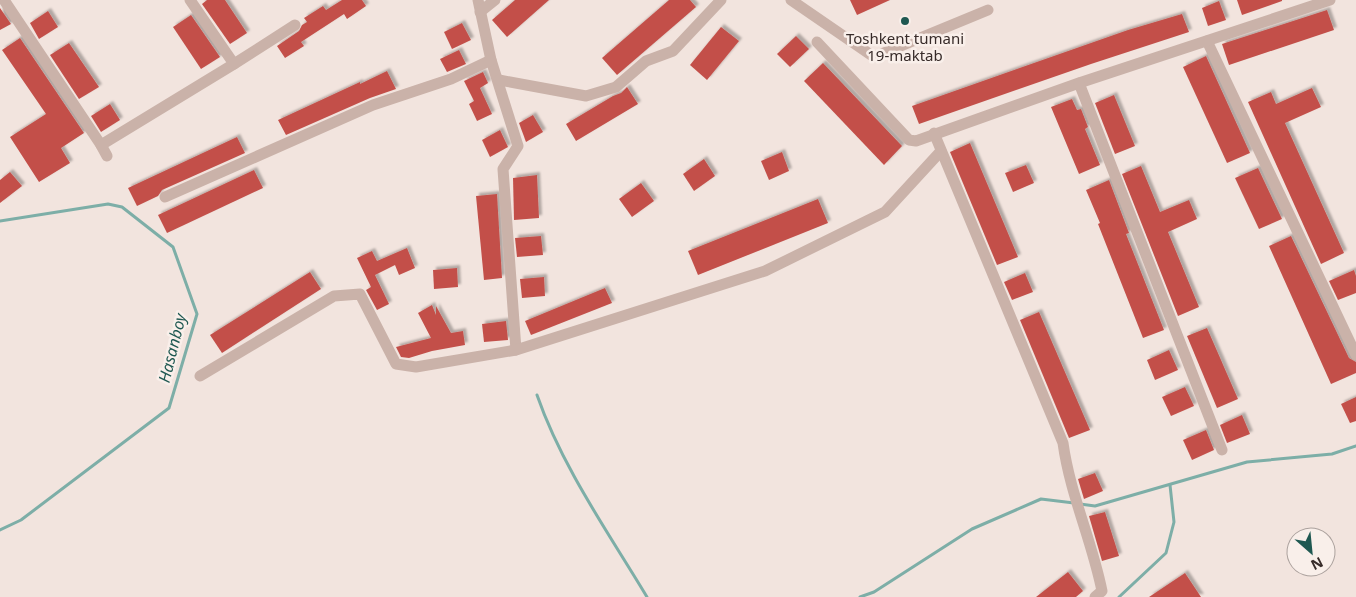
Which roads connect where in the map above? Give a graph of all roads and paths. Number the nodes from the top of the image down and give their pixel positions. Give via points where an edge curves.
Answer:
1 (4, 0) edge
2 (190, 0) edge
3 (478, 0) edge
4 (495, 0) edge
5 (722, 0) edge
6 (792, 0) edge
7 (1330, 0) edge
8 (988, 10) dead end
9 (480, 12) junction
10 (295, 24) dead end
11 (1207, 41) junction
12 (818, 42) dead end
13 (491, 60) junction
14 (234, 64) junction
15 (498, 80) junction
16 (1079, 83) junction
17 (934, 133) junction
18 (101, 145) junction
19 (941, 151) junction
20 (108, 156) dead end
21 (165, 197) dead end
22 (516, 350) junction
23 (1356, 355) edge
24 (200, 376) dead end
25 (1222, 450) dead end
26 (1095, 597) edge

1 - 18 street
2 - 14 street
3 - 9 street
4 - 9 street
5 - 15 street via 674,51 646,61 616,87 586,96
6 - 8 street via 874,57
7 - 11 street
9 - 13 street
10 - 14 street
11 - 16 street
11 - 23 street
12 - 17 street via 909,140 916,141
13 - 15 street
13 - 21 street via 451,79 373,106
14 - 18 street
15 - 22 street via 518,146 503,169
16 - 17 street
16 - 25 street
17 - 19 street
18 - 20 street
19 - 22 street via 885,212 765,271
19 - 26 street via 1063,443 1067,470 1098,569 1102,591
22 - 24 street via 416,367 396,364 360,294 334,296

